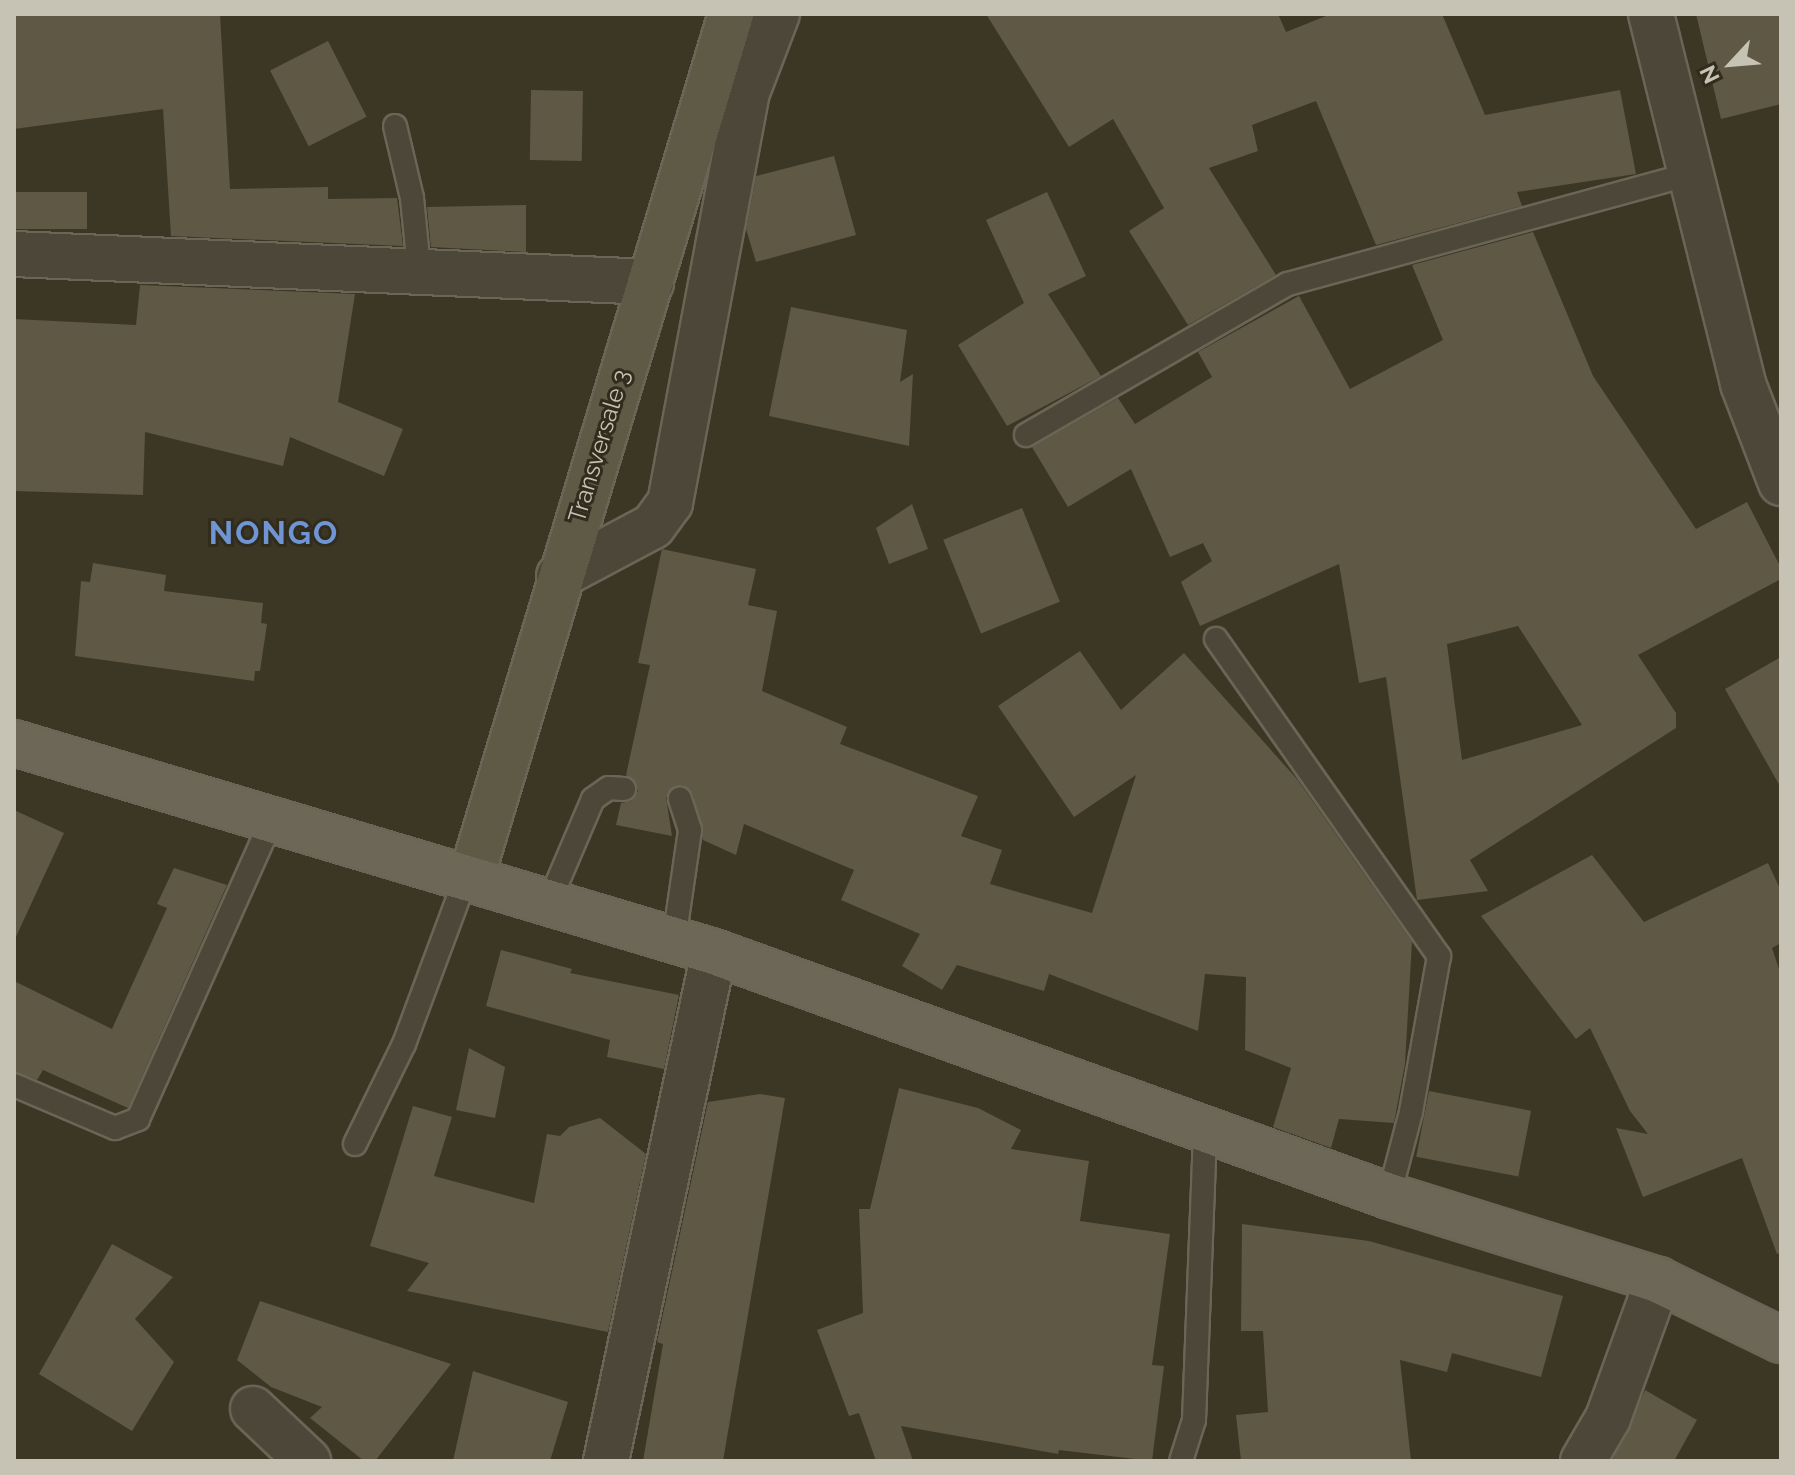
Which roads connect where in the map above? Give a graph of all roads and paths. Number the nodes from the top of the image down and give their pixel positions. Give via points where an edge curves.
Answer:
1 (731, 14) edge
2 (777, 14) edge
3 (1651, 14) edge
4 (395, 126) dead end
5 (1691, 174) junction
6 (14, 254) edge
7 (419, 268) junction
8 (651, 282) junction
9 (1026, 435) dead end
10 (1781, 483) edge
11 (559, 576) junction
12 (1216, 639) dead end
13 (14, 743) edge
14 (624, 789) dead end
15 (680, 799) dead end
16 (272, 819) junction
17 (469, 877) junction
18 (549, 902) junction
19 (694, 946) junction
20 (14, 1085) edge
21 (1205, 1129) junction
22 (355, 1144) dead end
23 (1389, 1196) junction
24 (1658, 1280) junction
25 (1781, 1340) edge
26 (253, 1409) dead end
27 (308, 1461) edge
28 (606, 1461) edge
29 (1181, 1461) edge
30 (1583, 1461) edge

1 - 8 main road, Transversale 3
2 - 11 street via 746,95 670,503 653,526
3 - 5 street
4 - 7 lane via 412,198
5 - 9 lane via 1288,284
5 - 10 street via 1743,384
6 - 7 street
7 - 8 street
8 - 11 main road, Transversale 3
11 - 17 main road, Transversale 3
12 - 23 lane via 1439,956 1411,1112
13 - 16 main road
14 - 18 lane via 609,788 593,799
15 - 19 lane via 690,830
16 - 17 main road
16 - 20 lane via 138,1119 115,1128
17 - 18 main road
17 - 22 lane via 404,1044
18 - 19 main road
19 - 21 main road
19 - 28 street
21 - 23 main road
21 - 29 lane via 1194,1420
23 - 24 main road
24 - 25 main road
24 - 30 street via 1608,1418
26 - 27 street

